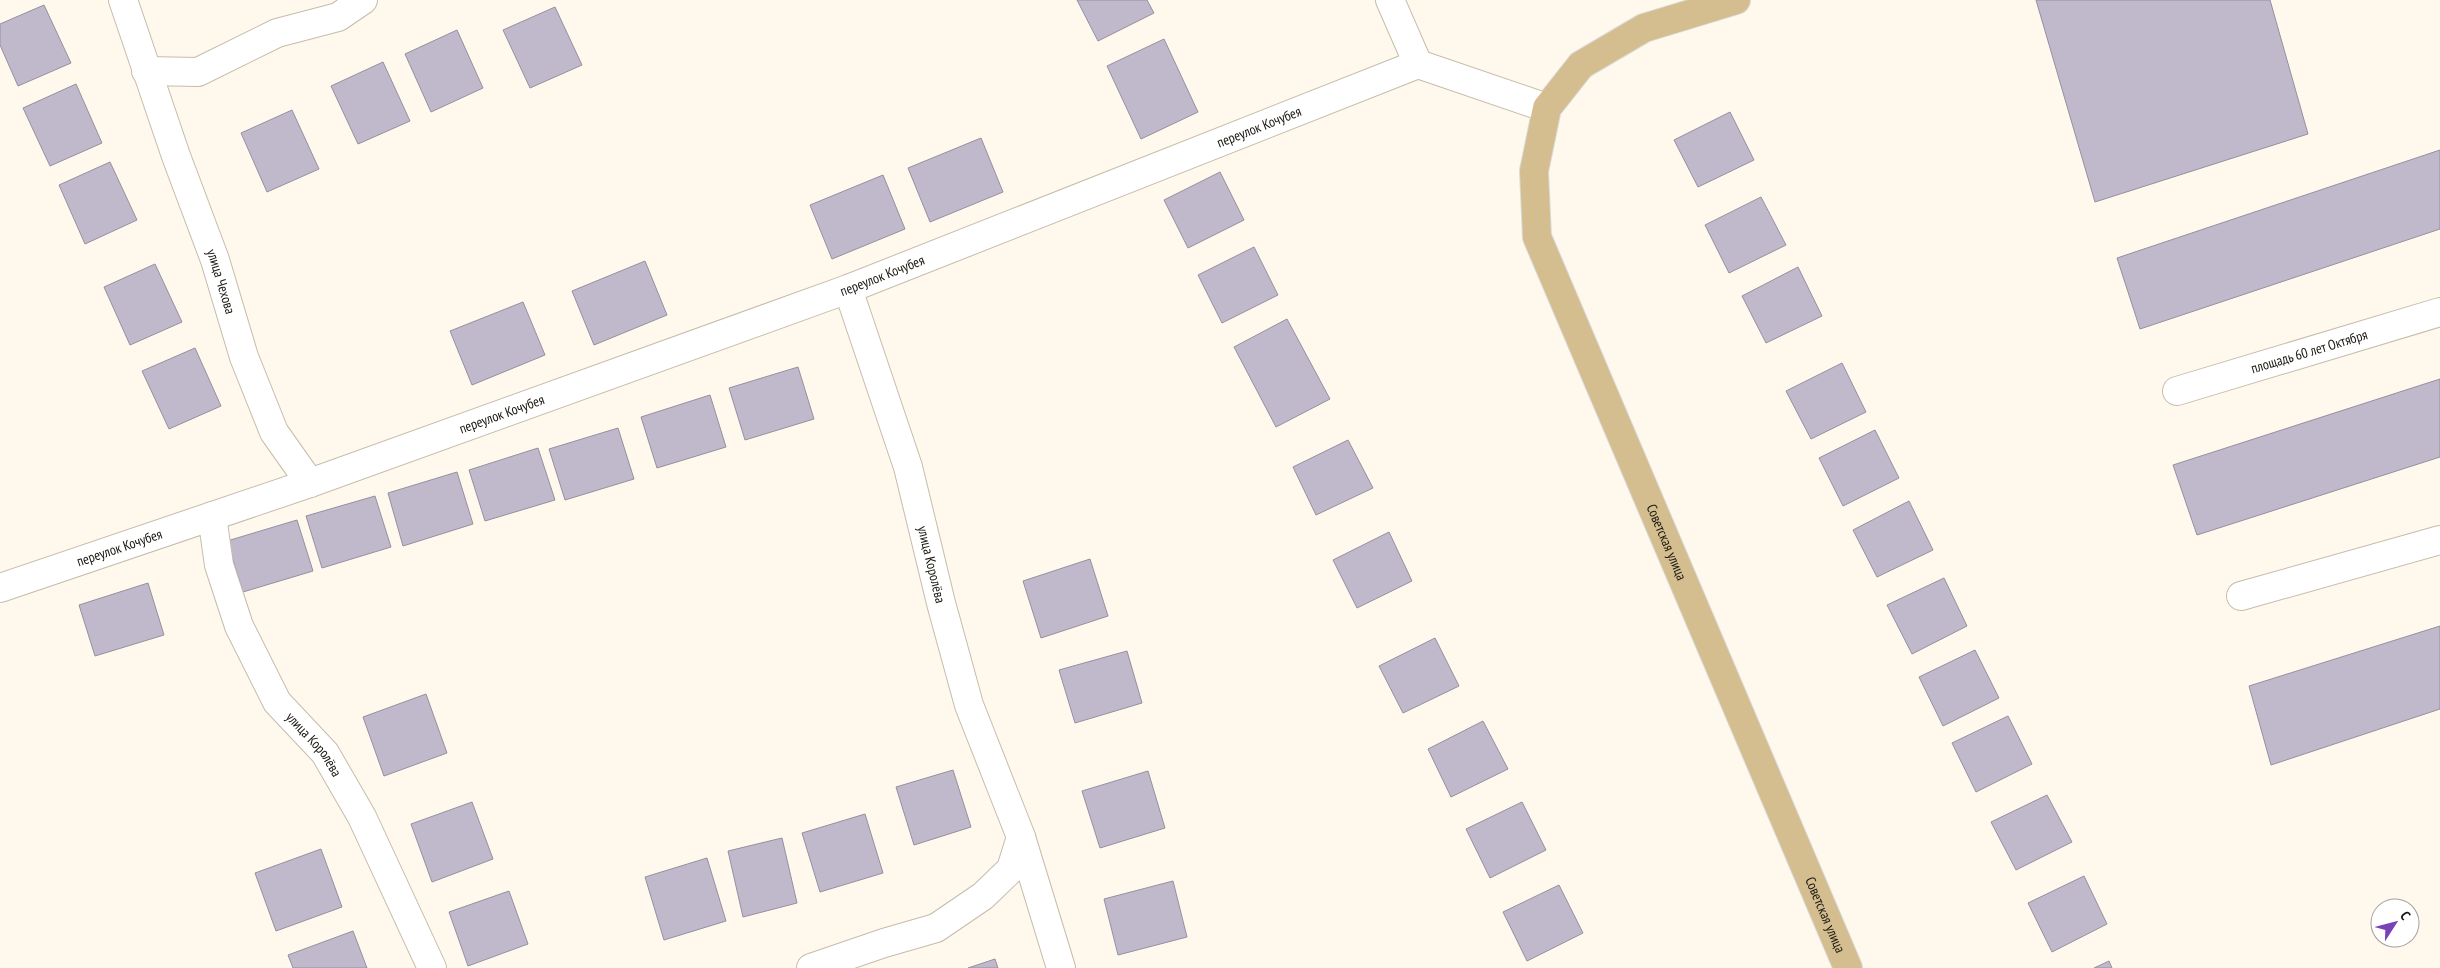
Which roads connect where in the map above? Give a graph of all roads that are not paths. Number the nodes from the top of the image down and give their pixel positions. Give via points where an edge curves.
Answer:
1 (123, 0) edge
2 (363, 0) edge
3 (1390, 0) edge
4 (1736, 0) edge
5 (1418, 64) junction
6 (146, 71) junction
7 (1547, 108) junction
8 (848, 289) junction
9 (2440, 312) edge
10 (2177, 391) dead end
11 (310, 482) junction
12 (212, 516) junction
13 (2440, 540) edge
14 (0, 588) edge
15 (2242, 596) dead end
16 (1021, 837) junction
17 (432, 968) edge
18 (812, 968) edge
19 (1061, 968) edge
20 (1848, 968) edge

1 - 6 street, улица Чехова
2 - 6 street via 338,17 277,33 198,72
3 - 5 street
4 - 7 main road via 1644,28 1581,64
5 - 7 street
5 - 8 street, переулок Кочубея
6 - 11 street, улица Чехова via 215,260 244,357 274,432
7 - 20 main road, Советская улица via 1534,171 1538,237
8 - 11 street, переулок Кочубея
8 - 16 street, улица Королёва via 908,467 941,604 970,705
9 - 10 street, площадь 60 лет Октября
11 - 12 street, переулок Кочубея
12 - 14 street, переулок Кочубея
12 - 17 street, улица Королёва via 219,565 239,626 277,702 325,753 362,817
13 - 15 street
16 - 18 street via 1010,869 983,896 936,928
16 - 19 street, улица Королёва

